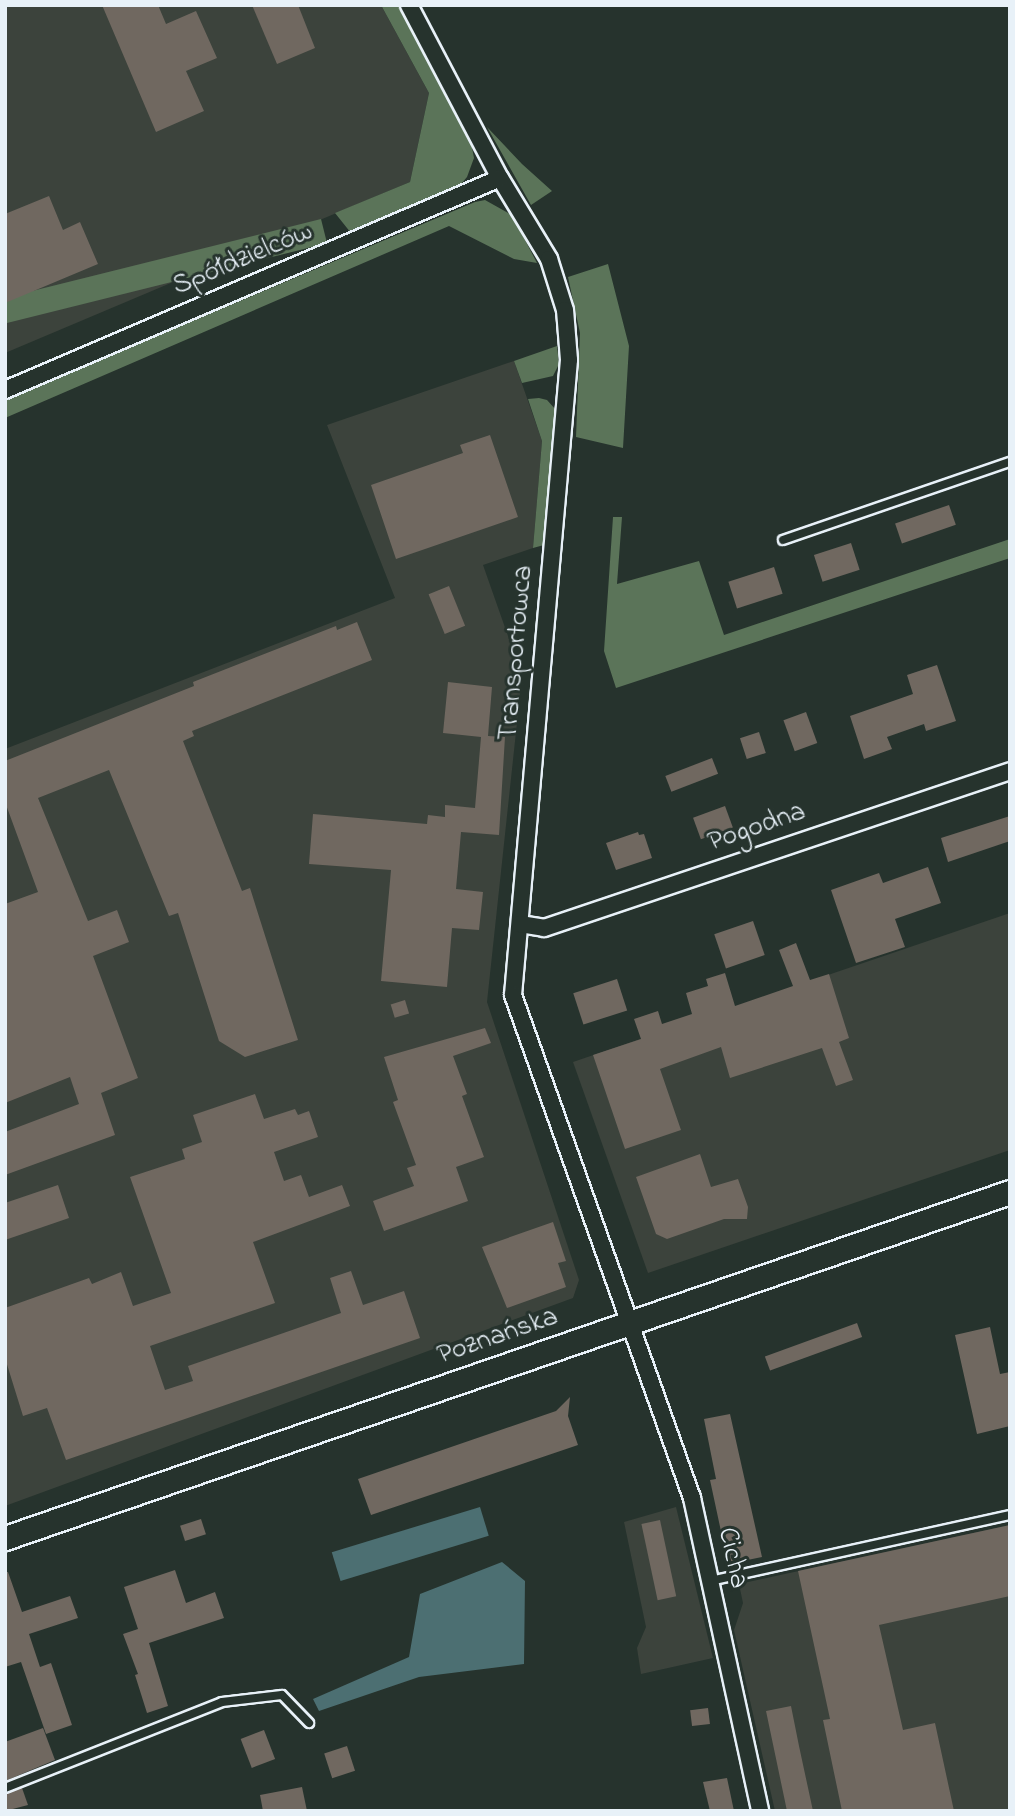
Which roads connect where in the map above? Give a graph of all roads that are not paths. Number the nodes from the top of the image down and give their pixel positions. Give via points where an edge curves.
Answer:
1 (409, 5) edge
2 (500, 178) junction
3 (5, 390) edge
4 (1010, 462) edge
5 (783, 540) dead end
6 (1010, 771) edge
7 (520, 924) junction
8 (1010, 1192) edge
9 (632, 1323) junction
10 (1010, 1515) edge
11 (5, 1538) edge
12 (710, 1581) junction
13 (309, 1723) dead end
14 (5, 1788) edge
15 (760, 1811) edge

1 - 2 street, Transportowca
2 - 3 street, Spółdzielców
2 - 7 street, Transportowca via 549,259 570,344
4 - 5 lane
6 - 7 street, Pogodna via 544,928
7 - 9 street, Transportowca via 513,995
8 - 9 main road, Poznańska
9 - 11 main road, Poznańska
9 - 12 street, Cicha via 692,1498
10 - 12 lane
12 - 15 street, Cicha
13 - 14 lane via 282,1695 222,1702

